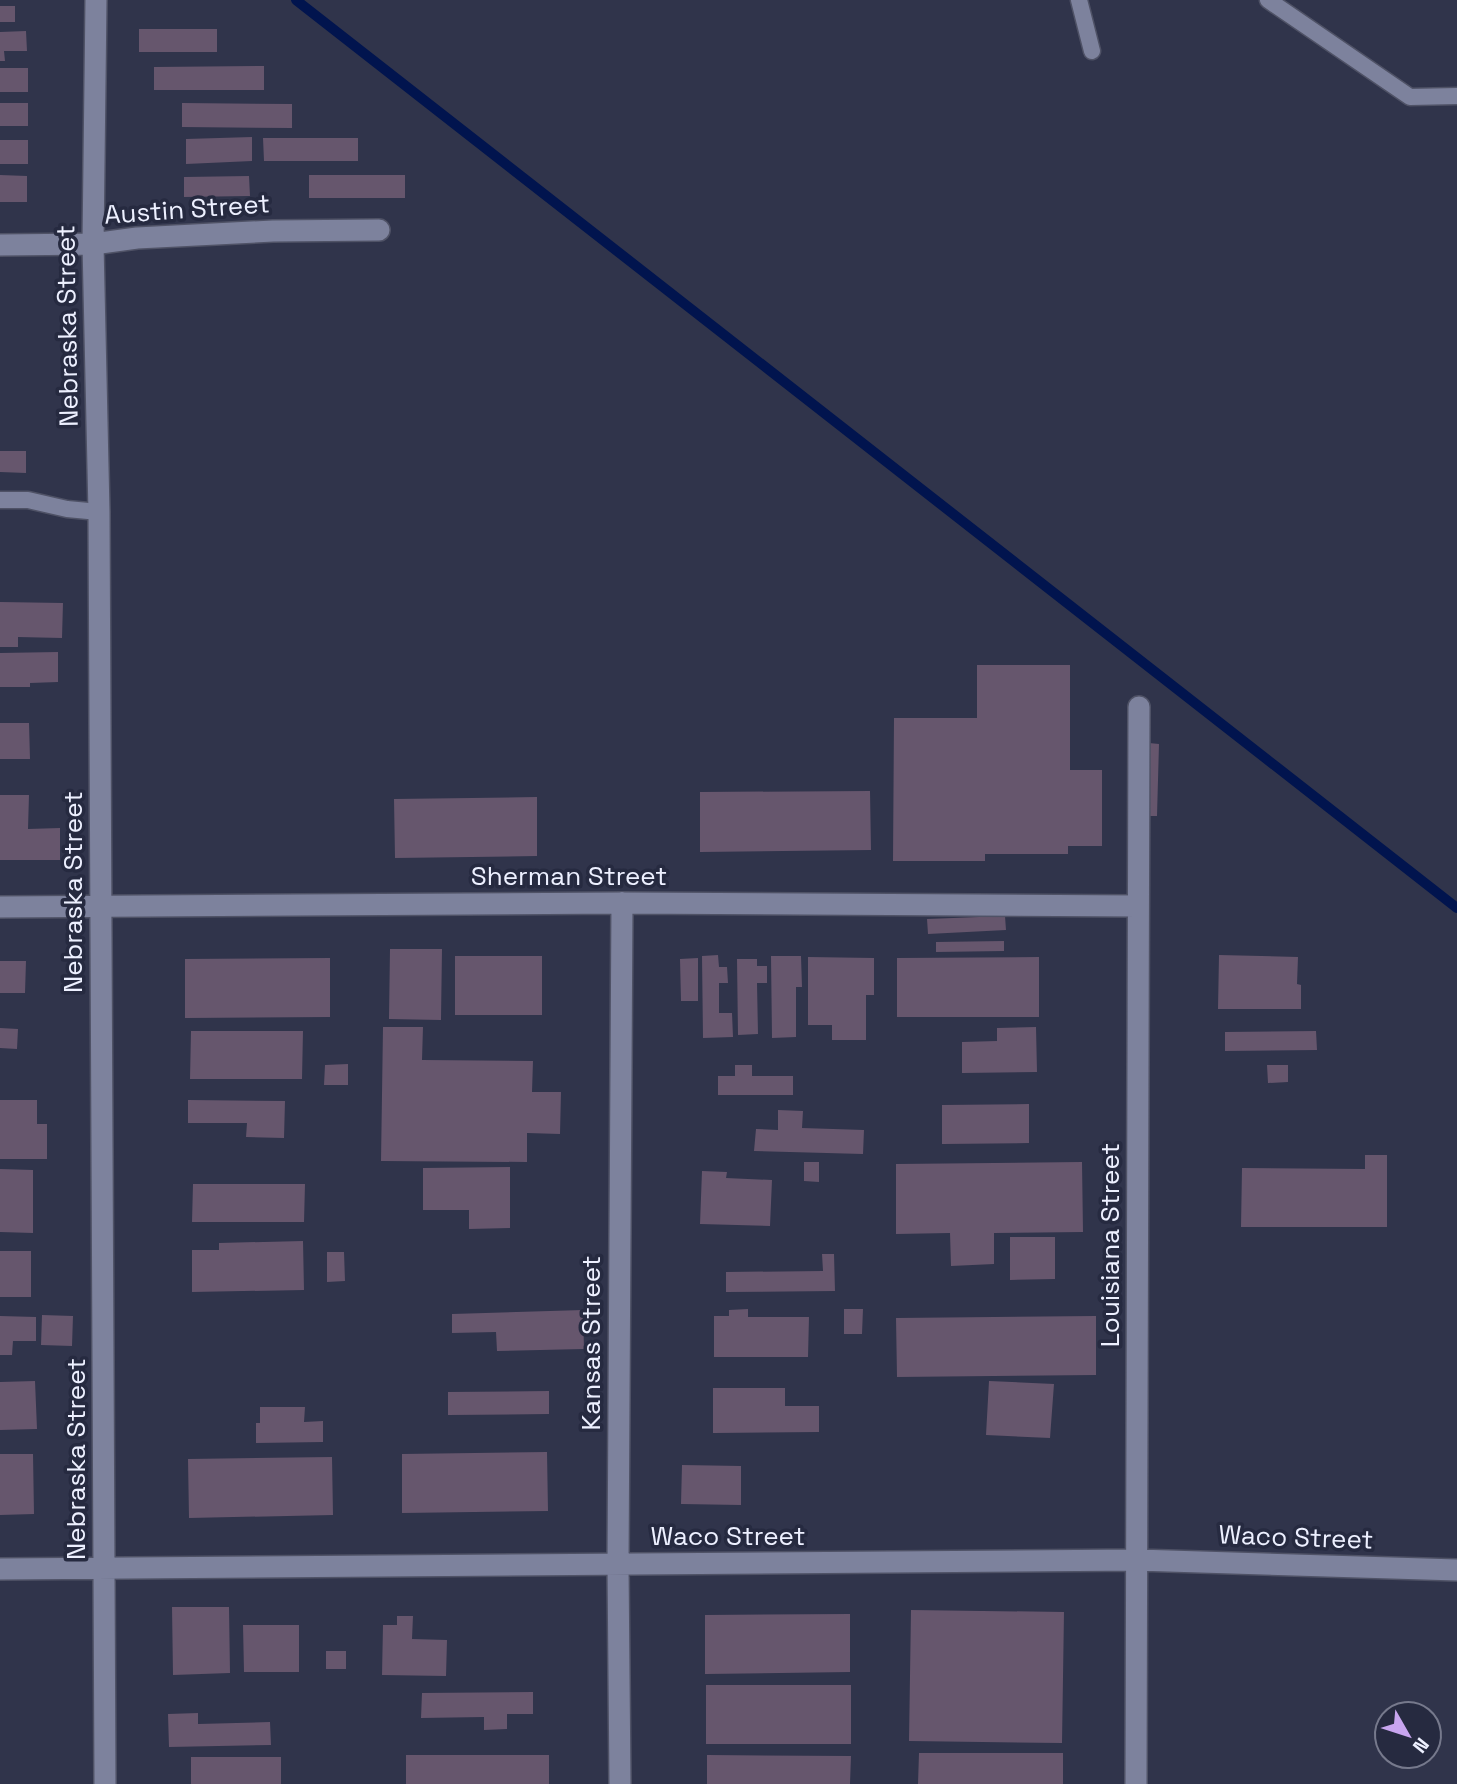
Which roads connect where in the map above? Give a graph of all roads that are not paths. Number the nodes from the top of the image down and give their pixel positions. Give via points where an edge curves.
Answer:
1 (96, 0) edge
2 (1079, 0) edge
3 (1268, 0) edge
4 (1092, 51) dead end
5 (1457, 96) edge
6 (379, 230) dead end
7 (93, 244) junction
8 (0, 245) edge
9 (0, 500) edge
10 (99, 512) junction
11 (1139, 707) dead end
12 (622, 903) junction
13 (1138, 906) junction
14 (0, 907) edge
15 (101, 907) junction
16 (1137, 1560) junction
17 (618, 1565) junction
18 (104, 1568) junction
19 (0, 1569) edge
20 (1457, 1570) edge
21 (105, 1784) edge
22 (620, 1784) edge
23 (1136, 1784) edge

1 - 7 street, Nebraska Street
2 - 4 lane
3 - 5 lane via 1410,97
6 - 7 street, Austin Street via 195,234
7 - 8 street, Austin Street
7 - 10 street, Nebraska Street
9 - 10 lane
10 - 15 street, Nebraska Street
11 - 13 street, Louisiana Street
12 - 13 street, Sherman Street
12 - 15 street, Sherman Street
12 - 17 street, Kansas Street
13 - 16 street, Louisiana Street
14 - 15 street, Sherman Street
15 - 18 street, Nebraska Street
16 - 17 street, Waco Street
16 - 20 street, Waco Street
16 - 23 street, Louisiana Street
17 - 18 street, Waco Street
17 - 22 street, Kansas Street
18 - 19 street, Waco Street
18 - 21 street, Nebraska Street

